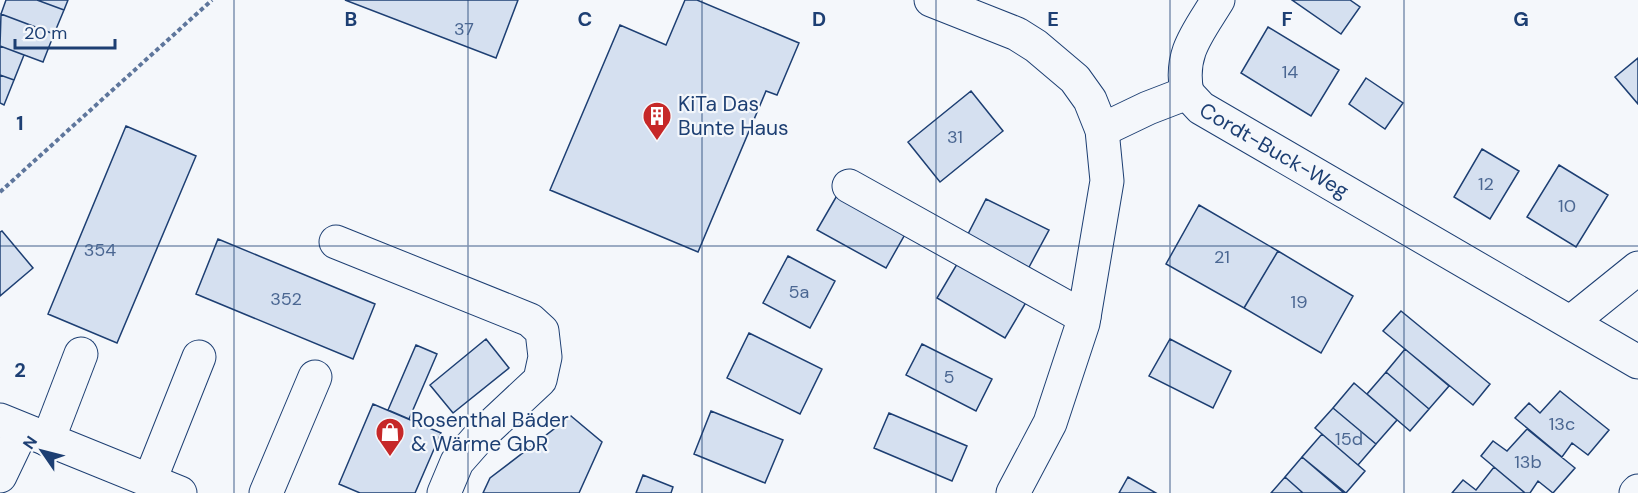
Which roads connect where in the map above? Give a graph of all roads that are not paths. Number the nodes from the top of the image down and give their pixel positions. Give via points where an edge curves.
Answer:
1 (931, 0) edge
2 (1218, 0) edge
3 (1186, 93) junction
4 (1102, 130) junction
5 (849, 186) dead end
6 (336, 242) dead end
7 (1638, 268) edge
8 (1084, 317) junction
9 (1571, 322) junction
10 (81, 354) dead end
11 (199, 357) dead end
12 (1638, 362) edge
13 (315, 376) dead end
14 (23, 430) edge
15 (0, 476) edge
16 (150, 480) junction
17 (180, 493) edge
18 (266, 493) edge
19 (444, 493) edge
20 (1014, 493) edge

1 - 4 street via 1017,34 1036,46 1075,79 1090,100
2 - 3 street via 1186,54
3 - 4 street, Cordt-Buck-Weg
3 - 9 street, Cordt-Buck-Weg via 1201,108
4 - 8 street via 1107,181
5 - 8 street
6 - 19 street via 530,320 542,331 545,357 540,380 457,462
7 - 9 street
8 - 20 street via 1050,423
9 - 12 street, Cordt-Buck-Weg
10 - 14 street
11 - 16 street
13 - 18 street
14 - 15 street
14 - 16 street
16 - 17 street

